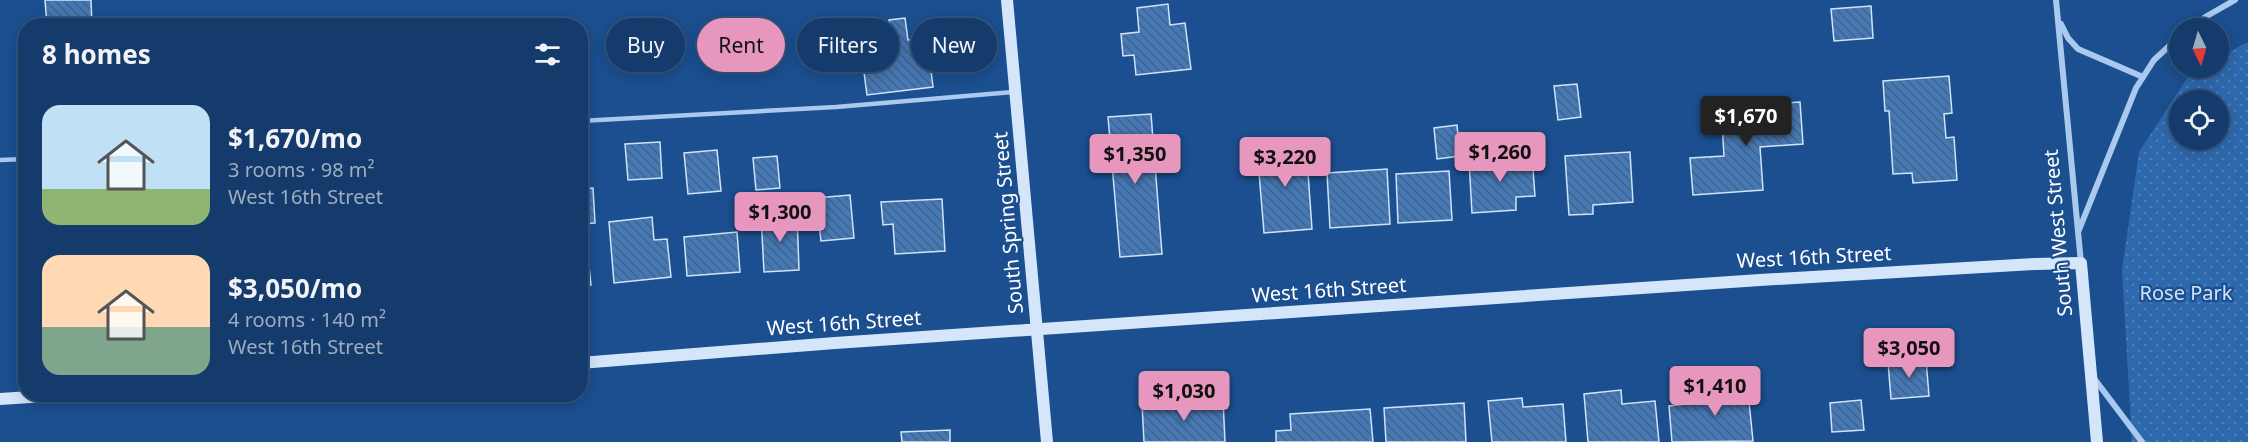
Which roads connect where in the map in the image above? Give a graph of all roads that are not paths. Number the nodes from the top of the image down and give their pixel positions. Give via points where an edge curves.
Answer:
1 (1007, 0) edge
2 (2056, 0) edge
3 (2235, 0) edge
4 (2204, 18) edge
5 (2058, 20) junction
6 (2169, 46) edge
7 (2143, 77) junction
8 (1016, 92) junction
9 (588, 121) edge
10 (18, 159) edge
11 (0, 160) edge
12 (2078, 234) junction
13 (2081, 263) junction
14 (1037, 329) junction
15 (588, 362) edge
16 (2091, 374) junction
17 (18, 398) edge
18 (0, 399) edge
19 (1047, 442) edge
20 (2097, 442) edge
21 (2142, 442) edge

1 - 8 street, South Spring Street
2 - 5 street, South West Street
3 - 4 street
5 - 7 street, South West Street via 2078,49
5 - 12 street, South West Street
6 - 7 street
7 - 12 street
8 - 9 lane
8 - 14 street, South Spring Street
10 - 11 lane
12 - 13 street, South West Street
13 - 14 street, West 16th Street via 1760,280
13 - 16 street, South West Street
14 - 15 street, West 16th Street
14 - 19 street, South Spring Street
16 - 20 street, South West Street
16 - 21 street
17 - 18 street

